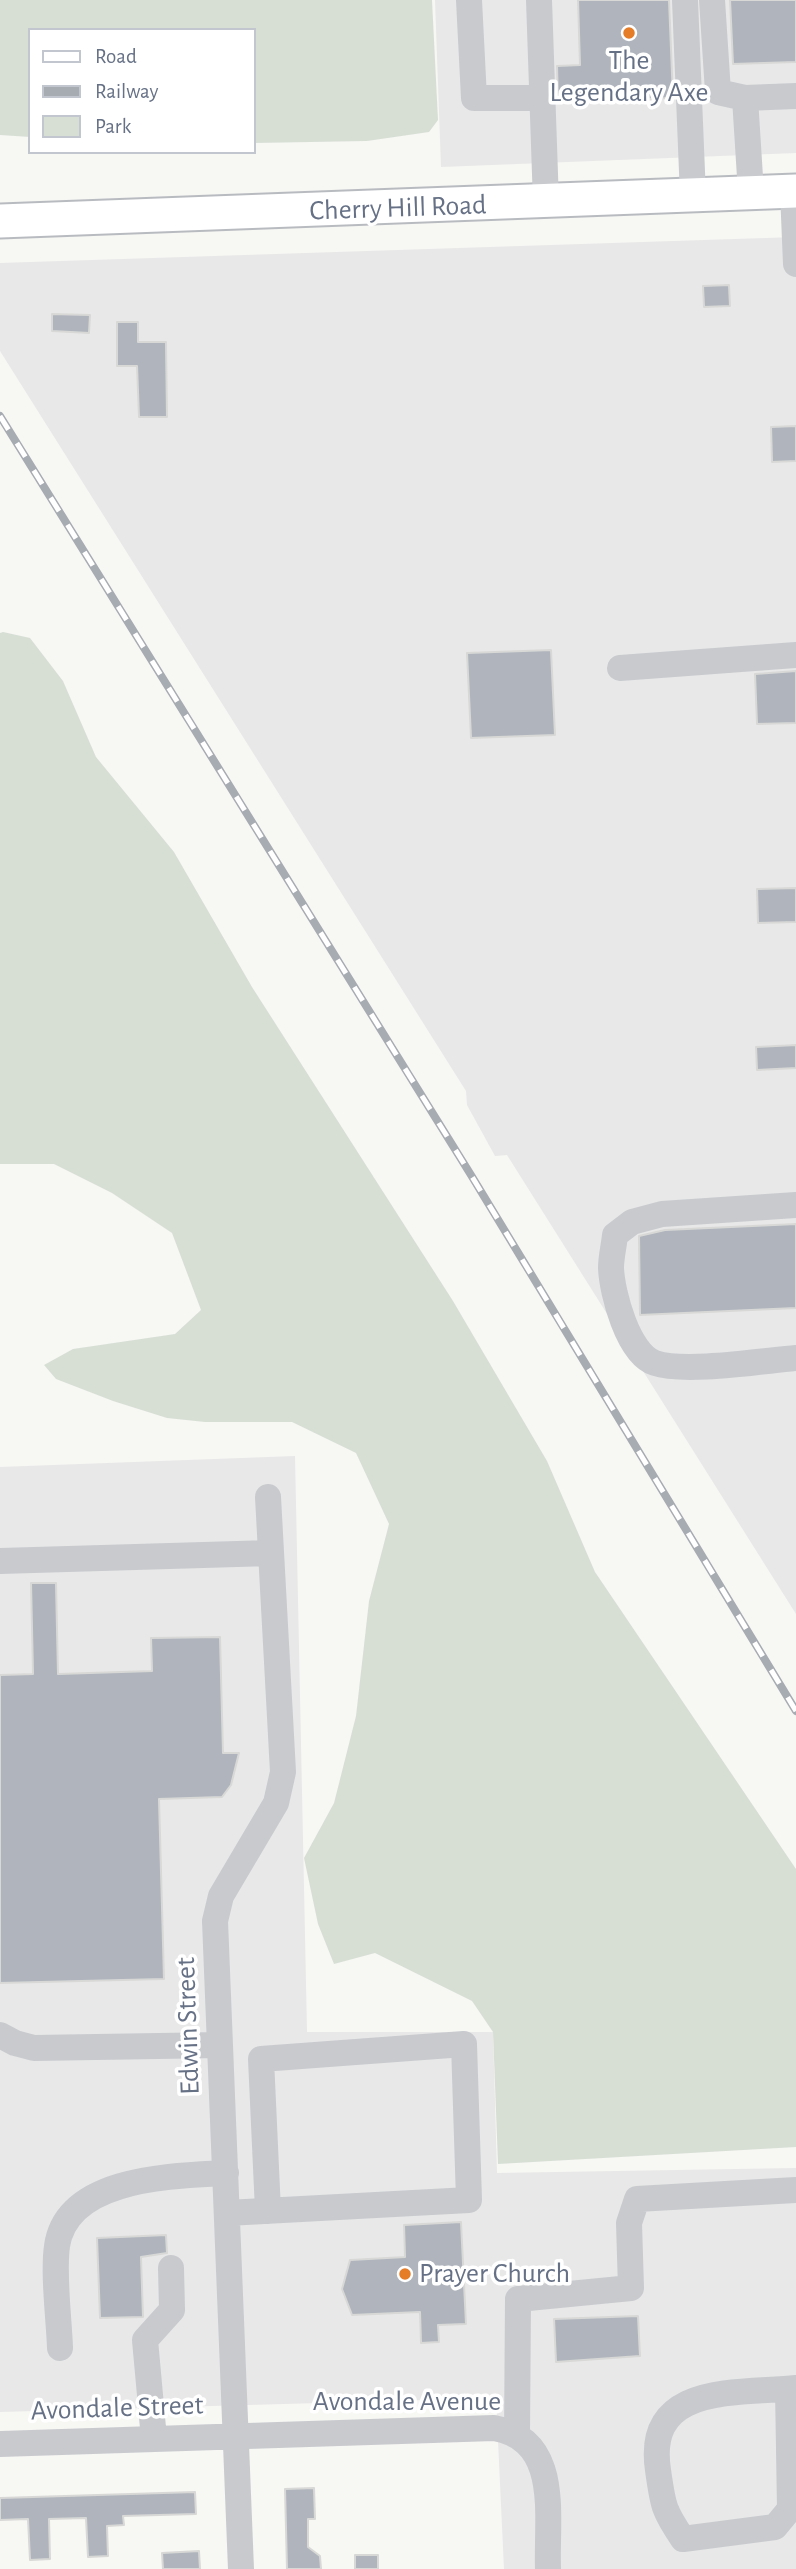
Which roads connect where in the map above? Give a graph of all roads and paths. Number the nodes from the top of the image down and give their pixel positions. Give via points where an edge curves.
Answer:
1 (469, 0) edge
2 (539, 0) edge
3 (685, 0) edge
4 (712, 0) edge
5 (796, 96) edge
6 (542, 98) junction
7 (746, 98) junction
8 (795, 192) edge
9 (751, 193) junction
10 (694, 196) junction
11 (546, 203) junction
12 (0, 222) edge
13 (796, 264) edge
14 (796, 655) edge
15 (620, 668) dead end
16 (796, 1205) edge
17 (796, 1358) edge
18 (268, 1497) dead end
19 (271, 1553) junction
20 (0, 1560) edge
21 (0, 2035) edge
22 (220, 2045) junction
23 (226, 2173) junction
24 (796, 2190) edge
25 (268, 2211) junction
26 (227, 2213) junction
27 (171, 2267) dead end
28 (60, 2348) dead end
29 (792, 2389) edge
30 (236, 2435) junction
31 (517, 2435) junction
32 (155, 2439) junction
33 (0, 2444) edge
34 (241, 2569) edge
35 (548, 2569) edge

1 - 6 street via 474,98
2 - 6 street
3 - 10 street
4 - 7 street via 718,92
5 - 7 street
6 - 11 street
7 - 9 street
8 - 9 main road, Cherry Hill Road
8 - 13 street
9 - 10 main road, Cherry Hill Road
10 - 11 main road, Cherry Hill Road
11 - 12 main road, Cherry Hill Road
14 - 15 street
16 - 17 street via 662,1214 632,1222 615,1235 611,1268 620,1317 636,1346 653,1363 684,1366
18 - 19 street, Edwin Street
19 - 20 street
19 - 22 street, Edwin Street via 284,1772 276,1803 217,1908
21 - 22 street via 34,2048
22 - 23 street, Edwin Street
23 - 26 street, Edwin Street
23 - 28 street via 139,2182 83,2202 65,2225 57,2246
24 - 31 street via 637,2199 629,2223 631,2288 518,2299
25 - 25 street via 469,2200 464,2044 261,2059
25 - 26 street
26 - 30 street, Edwin Street
27 - 32 street via 172,2310 145,2340
29 - 29 street via 704,2397 674,2409 661,2424 655,2449 664,2512 684,2539 775,2527 790,2509
30 - 31 street, Avondale Avenue via 494,2428
30 - 32 street, Avondale Street
30 - 34 street, Edwin Street
31 - 35 street, Avondale Avenue via 536,2451 545,2476
32 - 33 street, Avondale Street

